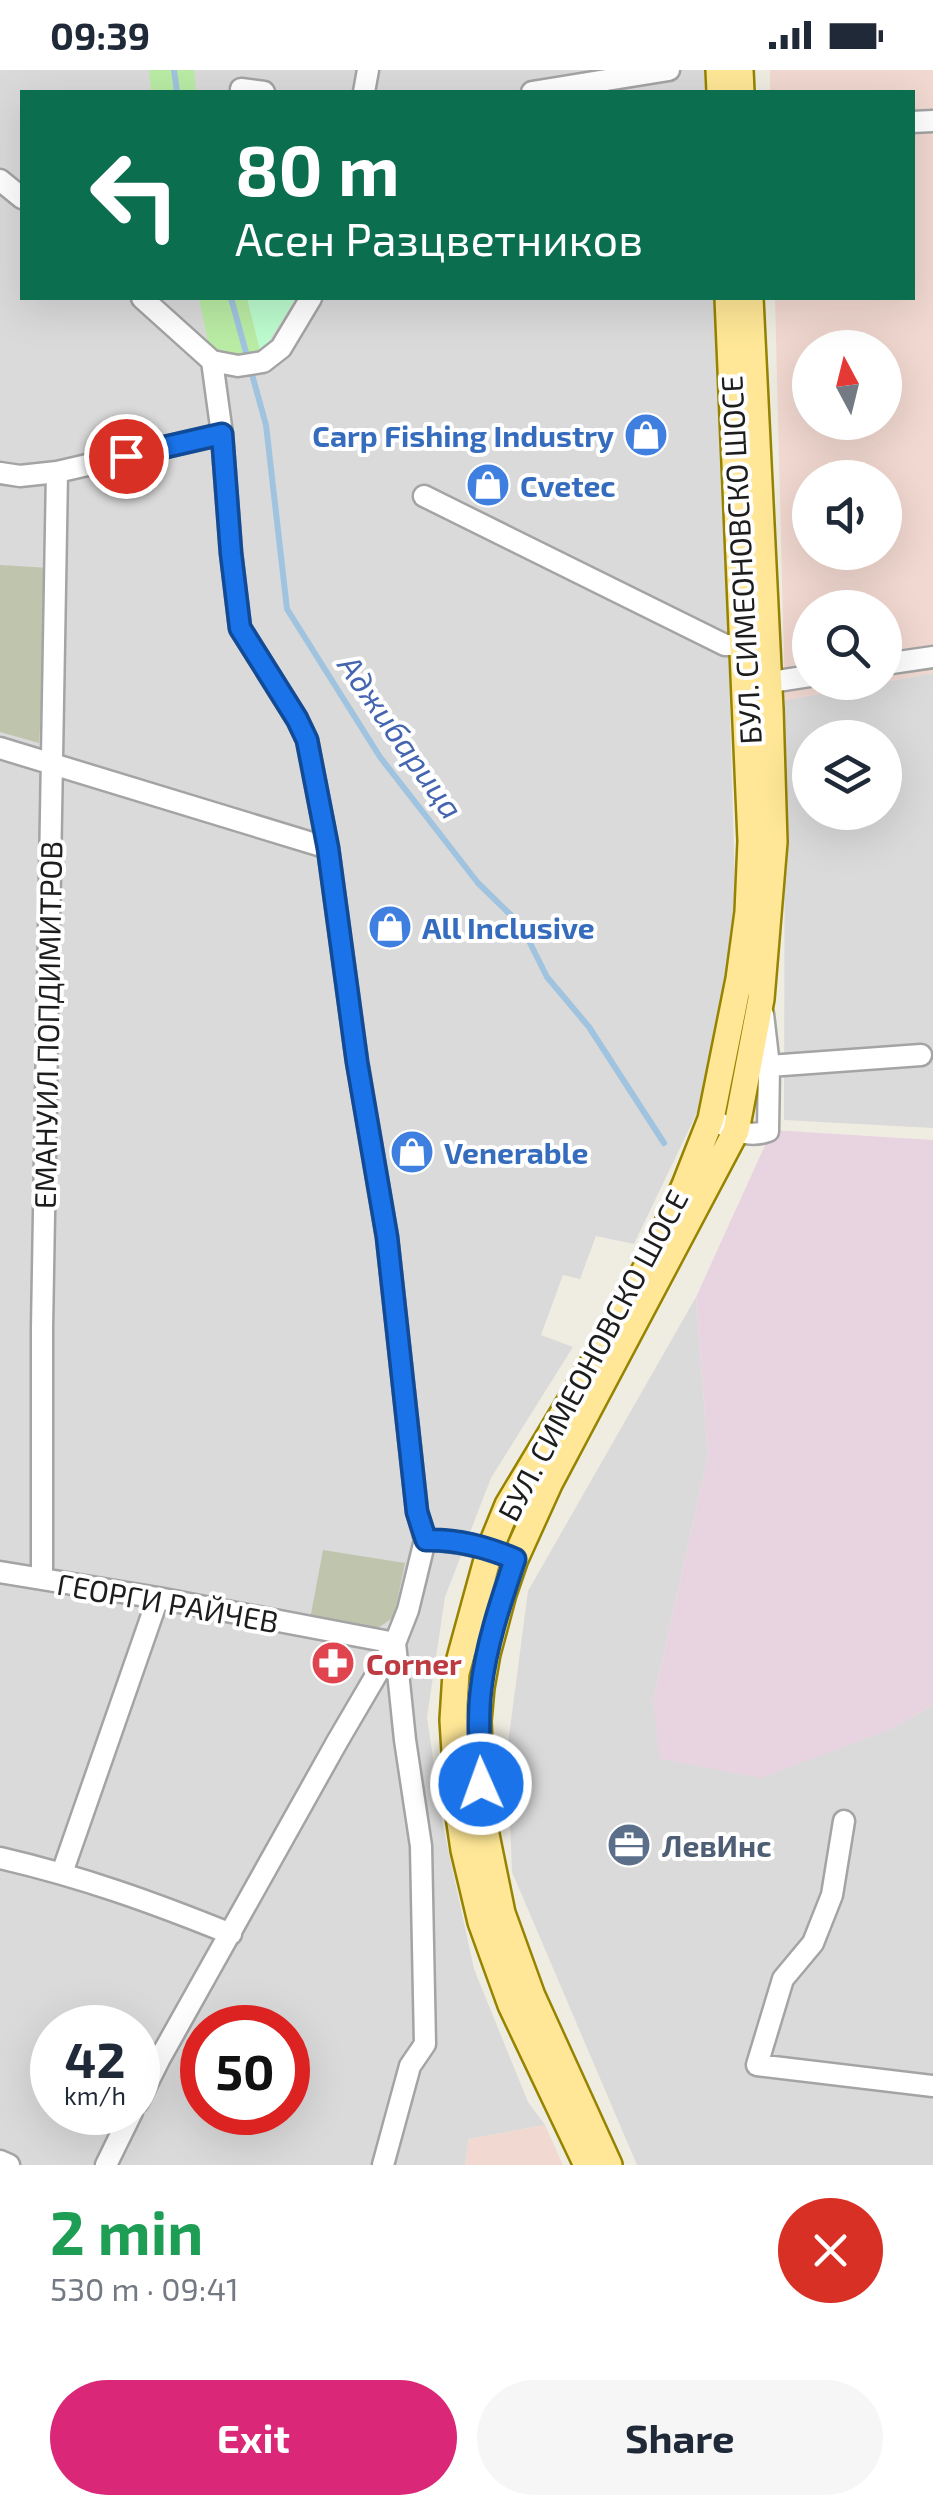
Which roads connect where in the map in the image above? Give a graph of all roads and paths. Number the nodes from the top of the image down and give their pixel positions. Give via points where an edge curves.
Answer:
1 (669, 70) edge
2 (241, 89) dead end
3 (249, 90) edge
4 (544, 90) edge
5 (0, 180) edge
6 (20, 196) edge
7 (144, 300) edge
8 (310, 300) edge
9 (728, 300) edge
10 (750, 300) edge
11 (212, 361) junction
12 (222, 434) junction
13 (57, 472) junction
14 (0, 473) edge
15 (424, 496) dead end
16 (755, 645) junction
17 (933, 657) edge
18 (902, 662) edge
19 (792, 679) edge
20 (757, 684) junction
21 (0, 748) edge
22 (52, 764) junction
23 (328, 848) junction
24 (761, 998) junction
25 (921, 1055) dead end
26 (769, 1066) junction
27 (710, 1119) junction
28 (736, 1132) junction
29 (426, 1540) junction
30 (490, 1549) junction
31 (515, 1559) junction
32 (0, 1572) edge
33 (42, 1579) junction
34 (158, 1598) junction
35 (395, 1644) junction
36 (844, 1821) dead end
37 (0, 1858) edge
38 (62, 1873) junction
39 (230, 1934) junction
40 (160, 2058) edge
41 (933, 2086) edge
42 (121, 2135) edge
43 (0, 2161) edge
44 (9, 2165) edge
45 (106, 2165) edge
46 (382, 2165) edge
47 (587, 2165) edge
48 (609, 2165) edge

1 - 4 street
2 - 3 street
5 - 6 street
7 - 11 street
8 - 11 street via 281,348 263,362
9 - 16 main road, БУЛ. СИМЕОНОВСКО ШОСЕ
10 - 16 main road, БУЛ. СИМЕОНОВСКО ШОСЕ
11 - 12 street
12 - 13 street
12 - 23 street via 240,628 307,740
13 - 14 street
13 - 22 street, ЕМАНУИЛ ПОПДИМИТРОВ
15 - 16 street via 725,645
16 - 20 main road, БУЛ. СИМЕОНОВСКО ШОСЕ
17 - 18 street
19 - 20 street
20 - 24 main road, БУЛ. СИМЕОНОВСКО ШОСЕ via 774,842
20 - 27 main road, БУЛ. СИМЕОНОВСКО ШОСЕ via 748,912
21 - 22 street
22 - 23 street
22 - 33 street, ЕМАНУИЛ ПОПДИМИТРОВ
23 - 29 street
24 - 26 street, БУЛ. СИМЕОНОВСКО ШОСЕ
24 - 28 main road, БУЛ. СИМЕОНОВСКО ШОСЕ
25 - 26 street
26 - 28 street, БУЛ. СИМЕОНОВСКО ШОСЕ via 768,1131
27 - 28 street
27 - 30 main road, БУЛ. СИМЕОНОВСКО ШОСЕ via 654,1254 508,1504
28 - 31 main road, БУЛ. СИМЕОНОВСКО ШОСЕ
29 - 30 street
29 - 35 street
30 - 31 street
30 - 47 main road, БУЛ. СИМЕОНОВСКО ШОСЕ via 456,1673 453,1720 464,1850 480,1922 506,1992
31 - 48 main road, БУЛ. СИМЕОНОВСКО ШОСЕ via 481,1688 485,1836 515,1952
32 - 33 street, ГЕОРГИ РАЙЧЕВ
33 - 34 street, ГЕОРГИ РАЙЧЕВ
34 - 35 street, ГЕОРГИ РАЙЧЕВ
34 - 38 street
35 - 39 street
35 - 46 street via 422,1846 425,2044 410,2066
36 - 41 street via 832,1895 813,1943 783,1979 756,2065
37 - 38 street
38 - 39 street
39 - 40 street
42 - 45 street
43 - 44 street

